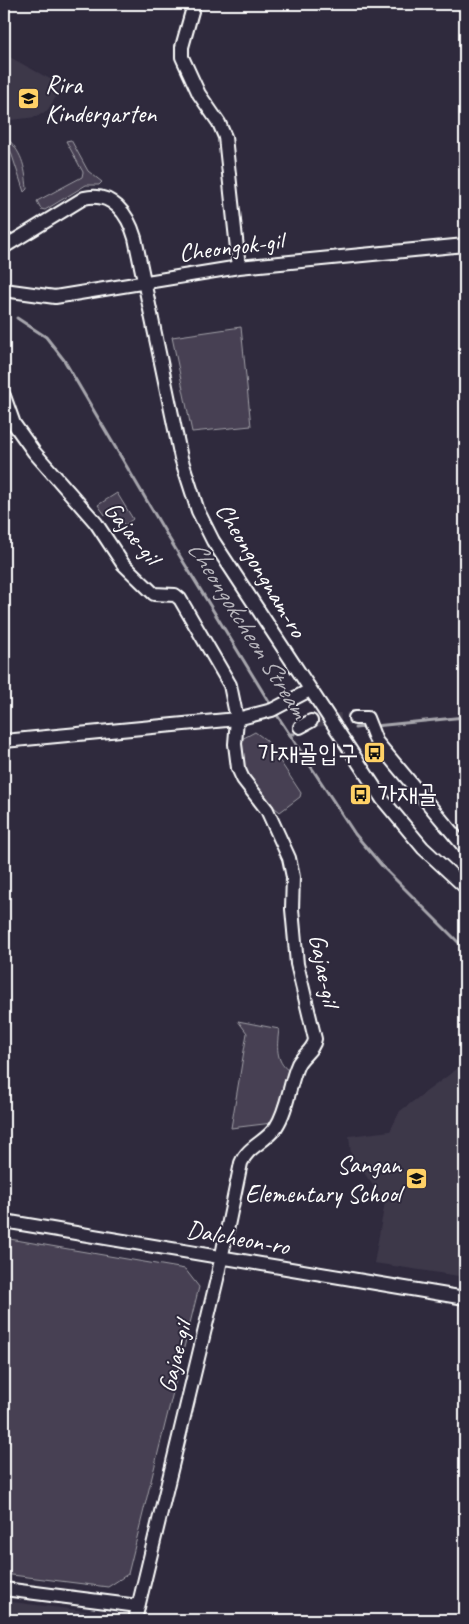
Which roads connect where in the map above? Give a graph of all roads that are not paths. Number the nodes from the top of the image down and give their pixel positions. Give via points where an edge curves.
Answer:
1 (194, 4) edge
2 (465, 245) edge
3 (4, 247) edge
4 (239, 267) junction
5 (144, 282) junction
6 (4, 290) edge
7 (4, 396) edge
8 (310, 690) junction
9 (355, 718) tunnel mouth
10 (237, 719) junction
11 (4, 741) edge
12 (465, 848) edge
13 (465, 887) edge
14 (4, 1221) edge
15 (222, 1258) junction
16 (465, 1298) edge
17 (4, 1588) edge
18 (138, 1606) junction
19 (135, 1620) edge

1 - 4 street via 182,57 199,94 225,137
2 - 4 street, Cheongok-gil
3 - 5 street, Cheongongnam-ro via 79,201 90,197 104,198 116,205 130,222
4 - 5 street, Cheongok-gil
5 - 6 street, Cheongok-gil via 55,297
5 - 8 street, Cheongongnam-ro via 181,458 198,511 226,563
7 - 10 street, Gajae-gil via 14,424 96,523 123,564 154,594 176,595 180,599 230,686
8 - 10 street via 254,716
8 - 13 street, Cheongongnam-ro via 389,807 423,848
9 - 12 street via 367,718 376,741 390,760
10 - 11 street
10 - 15 street, Gajae-gil via 235,744 238,768 267,810 292,868 295,950 315,1039 294,1073 277,1125 248,1151 242,1163
14 - 15 street, Dalcheon-ro
15 - 16 street, Dalcheon-ro
15 - 18 street, Gajae-gil
17 - 18 street
18 - 19 street, Gajae-gil

